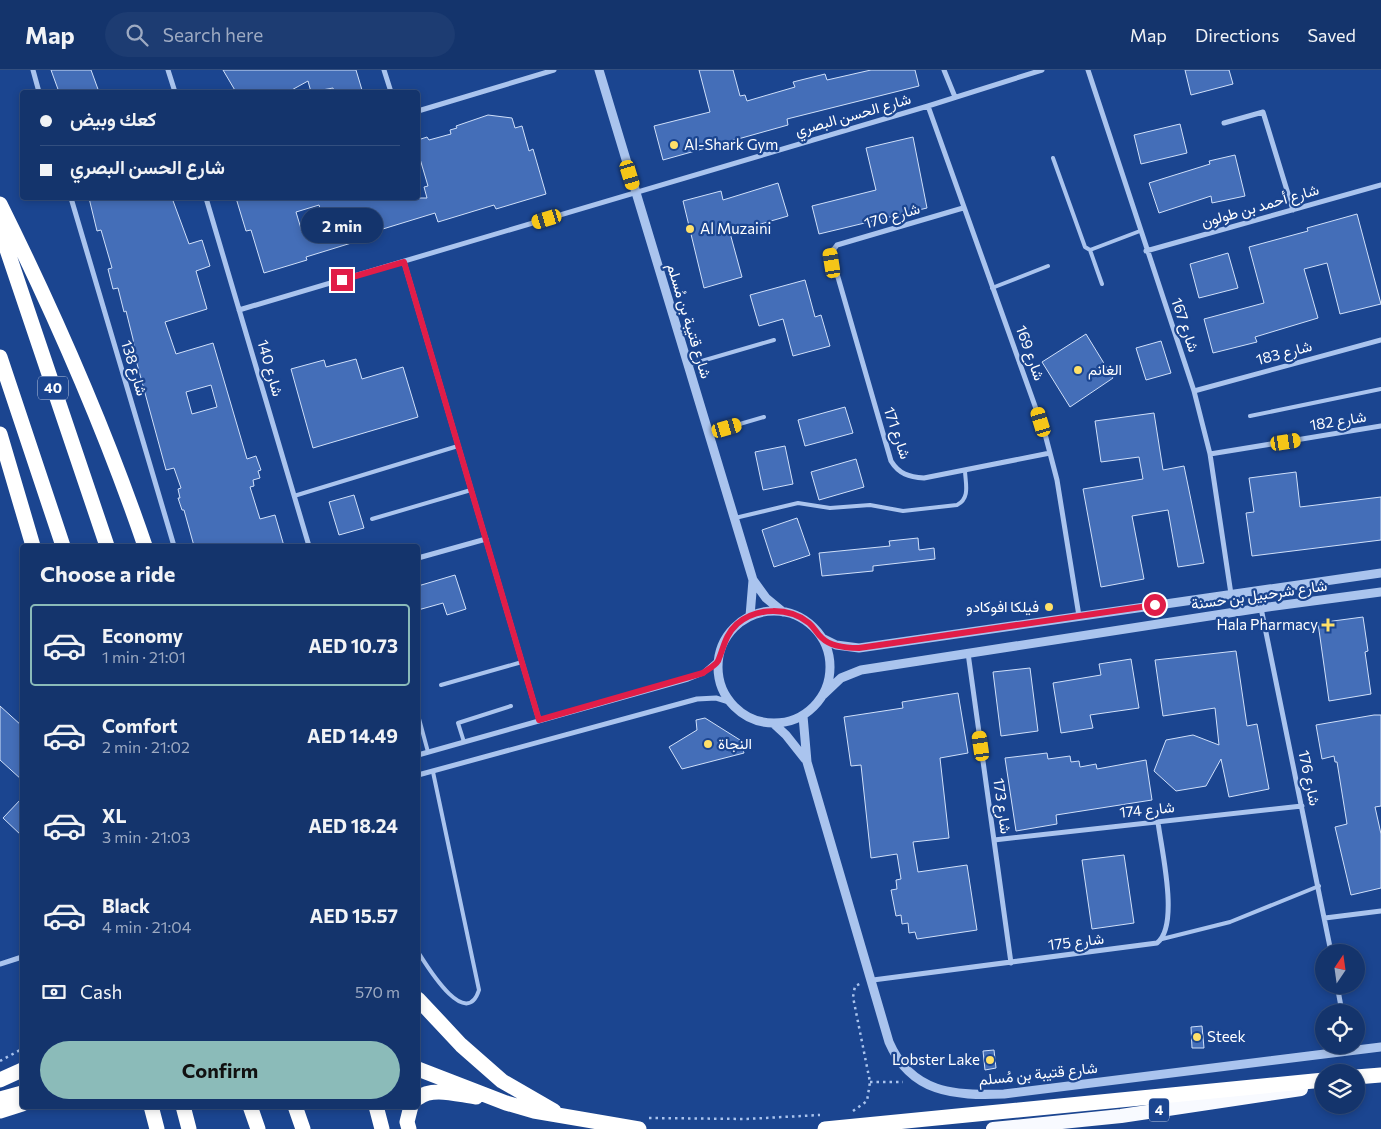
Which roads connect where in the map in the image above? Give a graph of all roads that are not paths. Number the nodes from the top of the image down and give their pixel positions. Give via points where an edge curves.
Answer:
1 (33, 70) edge
2 (168, 70) edge
3 (384, 70) edge
4 (554, 70) edge
5 (599, 70) edge
6 (944, 70) edge
7 (1042, 70) edge
8 (1088, 70) edge
9 (38, 90) edge
10 (174, 90) edge
11 (390, 90) edge
12 (955, 97) junction
13 (928, 106) junction
14 (420, 110) edge
15 (1224, 123) dead end
16 (1053, 158) dead end
17 (1381, 185) edge
18 (636, 192) junction
19 (71, 200) edge
20 (207, 200) edge
21 (0, 204) edge
22 (963, 208) junction
23 (1293, 210) junction
24 (0, 229) edge
25 (1140, 231) junction
26 (1090, 250) junction
27 (1146, 251) junction
28 (831, 252) joint
29 (404, 262) junction
30 (1048, 266) dead end
31 (1102, 284) dead end
32 (992, 288) junction
33 (239, 310) junction
34 (774, 340) dead end
35 (1381, 340) edge
36 (0, 357) edge
37 (688, 364) junction
38 (1194, 390) junction
39 (1381, 390) edge
40 (1250, 416) dead end
41 (764, 417) dead end
42 (1381, 426) edge
43 (709, 433) junction
44 (0, 434) edge
45 (458, 446) junction
46 (1050, 453) junction
47 (1210, 454) junction
48 (965, 470) junction
49 (471, 490) junction
50 (294, 496) junction
51 (734, 518) junction
52 (372, 519) dead end
53 (486, 539) junction
54 (32, 544) edge
55 (62, 544) edge
56 (106, 544) edge
57 (145, 544) edge
58 (173, 544) edge
59 (308, 544) edge
60 (420, 557) edge
61 (1381, 573) edge
62 (753, 580) junction
63 (1381, 592) edge
64 (1231, 594) junction
65 (1261, 608) junction
66 (782, 612) junction
67 (750, 616) junction
68 (1079, 616) junction
69 (822, 638) junction
70 (968, 653) junction
71 (718, 660) junction
72 (522, 662) junction
73 (441, 686) dead end
74 (823, 695) junction
75 (729, 702) junction
76 (511, 706) dead end
77 (803, 716) junction
78 (539, 720) junction
79 (420, 722) edge
80 (773, 723) junction
81 (464, 742) junction
82 (428, 752) junction
83 (420, 755) edge
84 (806, 762) junction
85 (433, 772) junction
86 (420, 775) edge
87 (1302, 806) junction
88 (1158, 822) junction
89 (994, 840) junction
90 (1319, 886) junction
91 (1381, 911) edge
92 (1325, 918) junction
93 (1162, 940) junction
94 (1330, 944) edge
95 (420, 955) edge
96 (20, 958) edge
97 (1011, 962) junction
98 (0, 964) edge
99 (873, 980) junction
100 (420, 1001) edge
101 (1381, 1047) edge
102 (1365, 1048) edge
103 (1315, 1053) edge
104 (420, 1069) edge
105 (20, 1071) edge
106 (1381, 1076) edge
107 (1365, 1078) edge
108 (0, 1080) edge
109 (1315, 1081) edge
110 (1315, 1086) edge
111 (20, 1094) edge
112 (420, 1096) edge
113 (0, 1099) edge
114 (495, 1099) junction
115 (20, 1105) edge
116 (152, 1109) edge
117 (184, 1109) edge
118 (251, 1109) edge
119 (296, 1109) edge
120 (377, 1109) edge
121 (411, 1109) edge
122 (0, 1111) edge
123 (566, 1118) junction
124 (826, 1122) edge
125 (642, 1124) edge
126 (157, 1129) edge
127 (189, 1129) edge
128 (258, 1129) edge
129 (303, 1129) edge
130 (382, 1129) edge
131 (409, 1129) edge
132 (993, 1129) edge

1 - 9 street
2 - 10 street
3 - 11 street
4 - 14 street
5 - 18 street, شارع قتيبة بن مُسلم
6 - 12 street
7 - 12 street, شارع الحسن البصري
8 - 25 street, شارع 167
12 - 13 street, شارع الحسن البصري
13 - 18 street, شارع الحسن البصري
13 - 22 street, شارع 169
15 - 23 street via 1262,112
16 - 26 lane via 1085,247
17 - 23 street, شارع أحمد بن طولون
18 - 29 street, شارع الحسن البصري
18 - 37 street, شارع قتيبة بن مُسلم
19 - 58 street, شارع 138
20 - 33 street, شارع 140
21 - 57 highway via 40,284
22 - 28 street, شارع 170 via 838,245
22 - 32 street, شارع 169
23 - 27 street, شارع أحمد بن طولون
24 - 56 highway, 40
25 - 26 lane
25 - 27 street, شارع 167
26 - 31 lane
27 - 38 street, شارع 167
28 - 48 street, شارع 171 via 895,469 912,478
29 - 33 street, شارع الحسن البصري
29 - 45 street
30 - 32 lane
32 - 46 street, شارع 169
33 - 50 street, شارع 140
34 - 37 lane
35 - 38 street, شارع 183
36 - 55 highway, 40
37 - 43 street, شارع قتيبة بن مُسلم
38 - 47 street, شارع 167
39 - 40 lane
41 - 43 lane
42 - 47 street, شارع 182
43 - 51 street, شارع قتيبة بن مُسلم
44 - 54 highway
45 - 49 street
45 - 50 lane
46 - 48 street, شارع 171
46 - 68 street, شارع 169
47 - 64 street, شارع 167
48 - 51 lane via 966,496 957,505 902,511 870,505 830,508 798,503
49 - 52 lane
49 - 53 street
50 - 59 street, شارع 140
51 - 62 street, شارع قتيبة بن مُسلم
53 - 60 street
53 - 72 street
61 - 64 street, شارع شرحبيل بن حسنة
62 - 66 street, شارع قتيبة بن مُسلم
62 - 67 street, شارع قتيبة بن مُسلم
63 - 65 street, شارع شرحبيل بن حسنة
64 - 68 street, شارع شرحبيل بن حسنة
65 - 70 street, شارع شرحبيل بن حسنة
65 - 87 street, شارع 176
66 - 67 street
66 - 69 street via 809,623
67 - 71 street via 729,633
68 - 69 street, شارع شرحبيل بن حسنة via 859,648 836,645
69 - 74 street via 830,666
70 - 74 street, شارع شرحبيل بن حسنة via 854,671
70 - 89 street, شارع 173
71 - 75 street via 719,681
71 - 78 street via 703,673 688,679
72 - 73 lane
72 - 78 street
74 - 77 street
75 - 80 street via 754,720
75 - 85 street via 716,698 696,699
76 - 81 lane via 458,723
77 - 80 street
77 - 84 street, شارع قتيبة بن مُسلم
78 - 81 street
79 - 82 lane
80 - 84 street, شارع قتيبة بن مُسلم
81 - 82 street
82 - 83 street
84 - 99 street, شارع قتيبة بن مُسلم
85 - 86 street
85 - 95 lane via 475,967 479,990 477,998 471,1003 455,999
87 - 88 street, شارع 174
87 - 90 street, شارع 176
88 - 89 street, شارع 174
88 - 93 street via 1168,904 1168,926
89 - 97 street, شارع 173
90 - 92 street, شارع 176
90 - 93 lane via 1230,922
91 - 92 street
92 - 94 street, شارع 176
93 - 97 street, شارع 175 via 1151,945
96 - 98 street
97 - 99 street, شارع 175
99 - 103 street, شارع قتيبة بن مُسلم via 894,1055 904,1069 923,1083 956,1093 1004,1094
100 - 123 highway via 461,1045 502,1080
101 - 102 street, شارع قتيبة بن مُسلم
104 - 114 highway
105 - 108 highway
106 - 107 highway
109 - 124 highway
110 - 132 highway, 4 via 1122,1116
111 - 113 highway
112 - 114 highway via 435,1092
114 - 123 highway
115 - 122 highway
116 - 126 highway
117 - 127 highway
118 - 128 highway
119 - 129 highway
120 - 130 highway
121 - 131 highway via 407,1122
123 - 125 highway

